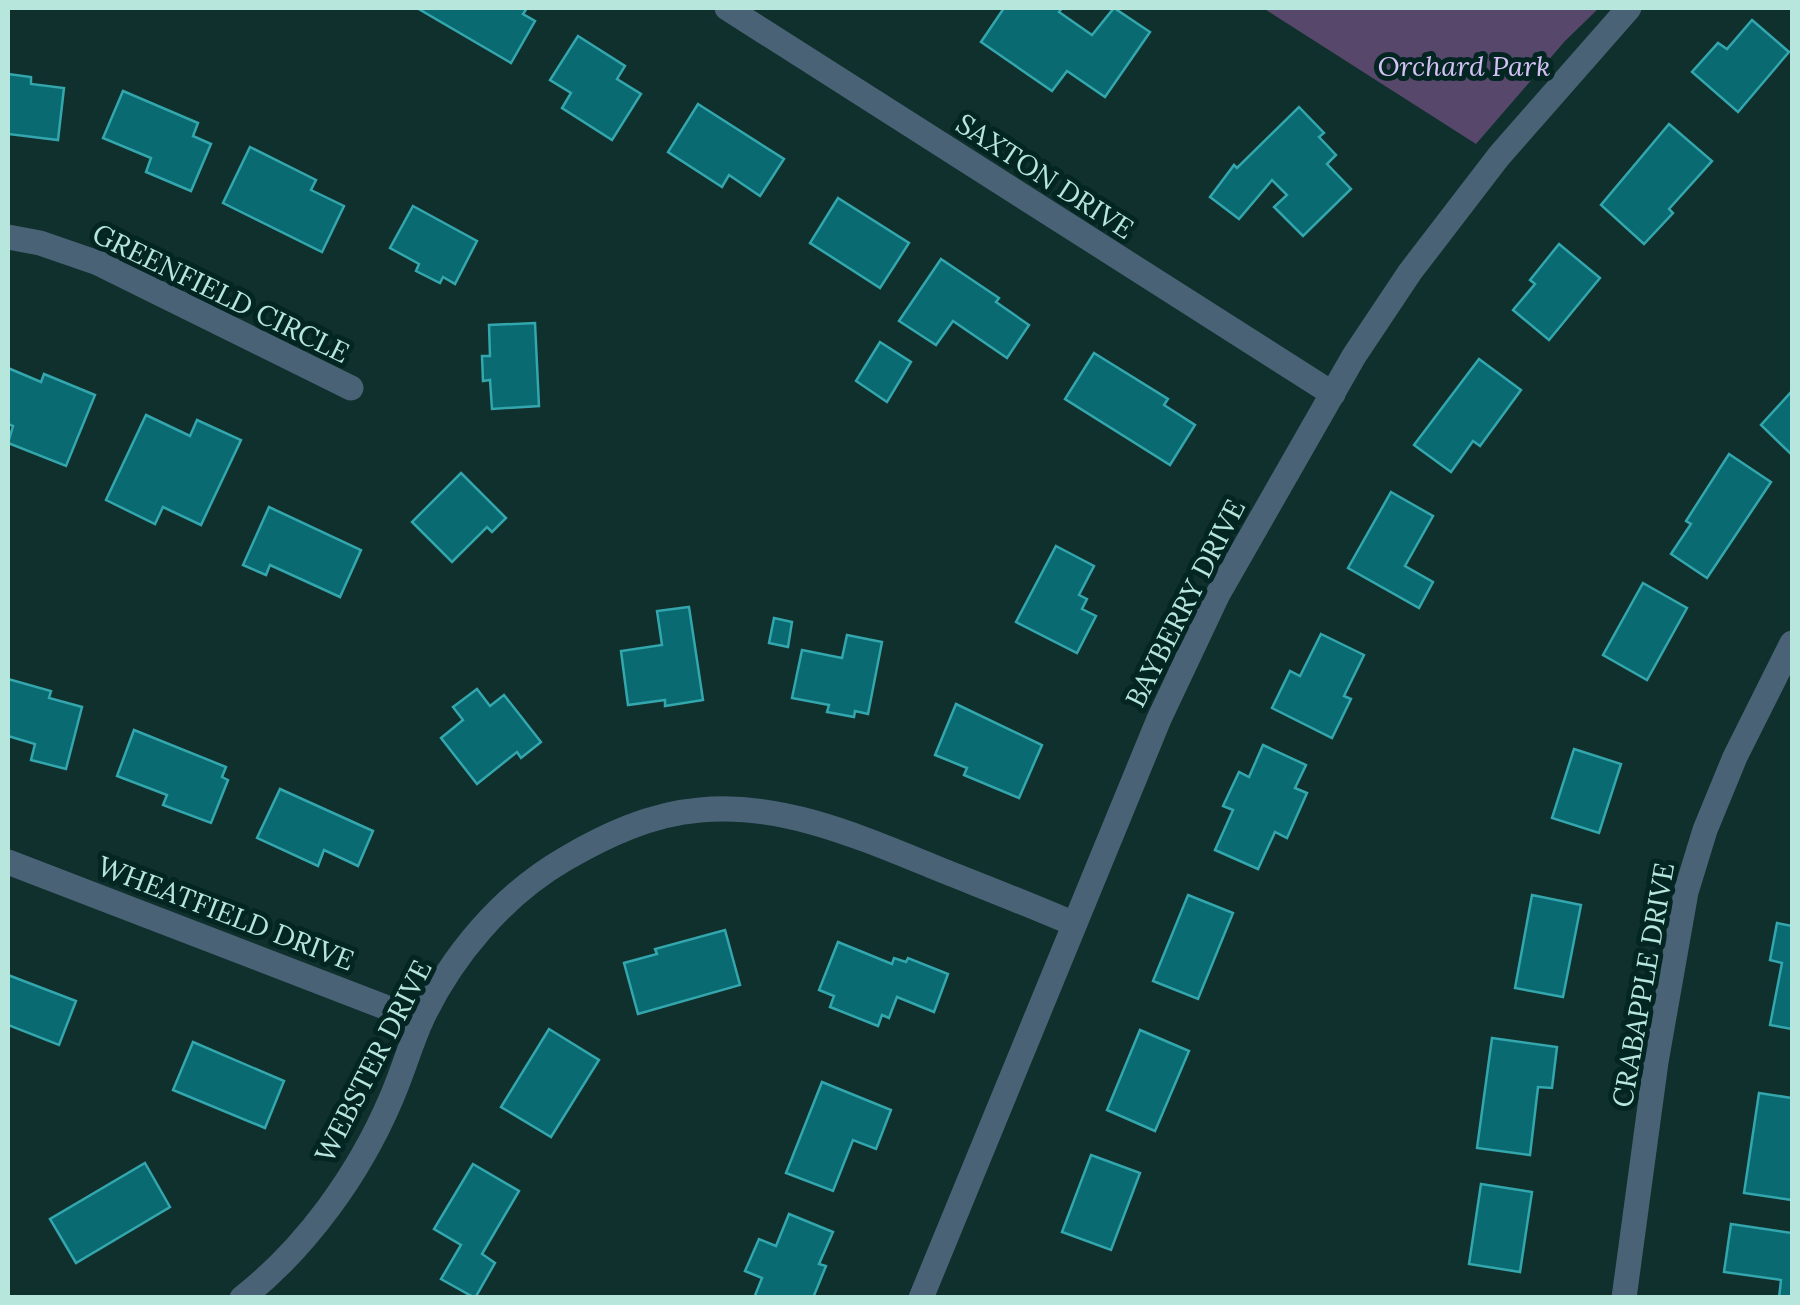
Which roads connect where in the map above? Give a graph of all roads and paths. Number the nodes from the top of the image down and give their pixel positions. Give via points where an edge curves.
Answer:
1 (727, 8) edge
2 (1629, 8) edge
3 (8, 237) edge
4 (350, 388) dead end
5 (1332, 394) junction
6 (1792, 643) edge
7 (8, 862) edge
8 (1074, 924) junction
9 (421, 1021) junction
10 (242, 1298) edge
11 (921, 1298) edge
12 (1624, 1298) edge

1 - 5 street, SAXTON DRIVE
2 - 5 street, BAYBERRY DRIVE via 1499,156 1410,272
3 - 4 street, GREENFIELD CIRCLE via 98,263
5 - 8 street, BAYBERRY DRIVE via 1218,594
6 - 12 street, CRABAPPLE DRIVE via 1734,756 1686,892
7 - 9 street, WHEATFIELD DRIVE
8 - 9 street, WEBSTER DRIVE via 808,821 699,810 600,838 547,870 493,914
8 - 11 street, BAYBERRY DRIVE
9 - 10 street, WEBSTER DRIVE via 356,1168 312,1228

